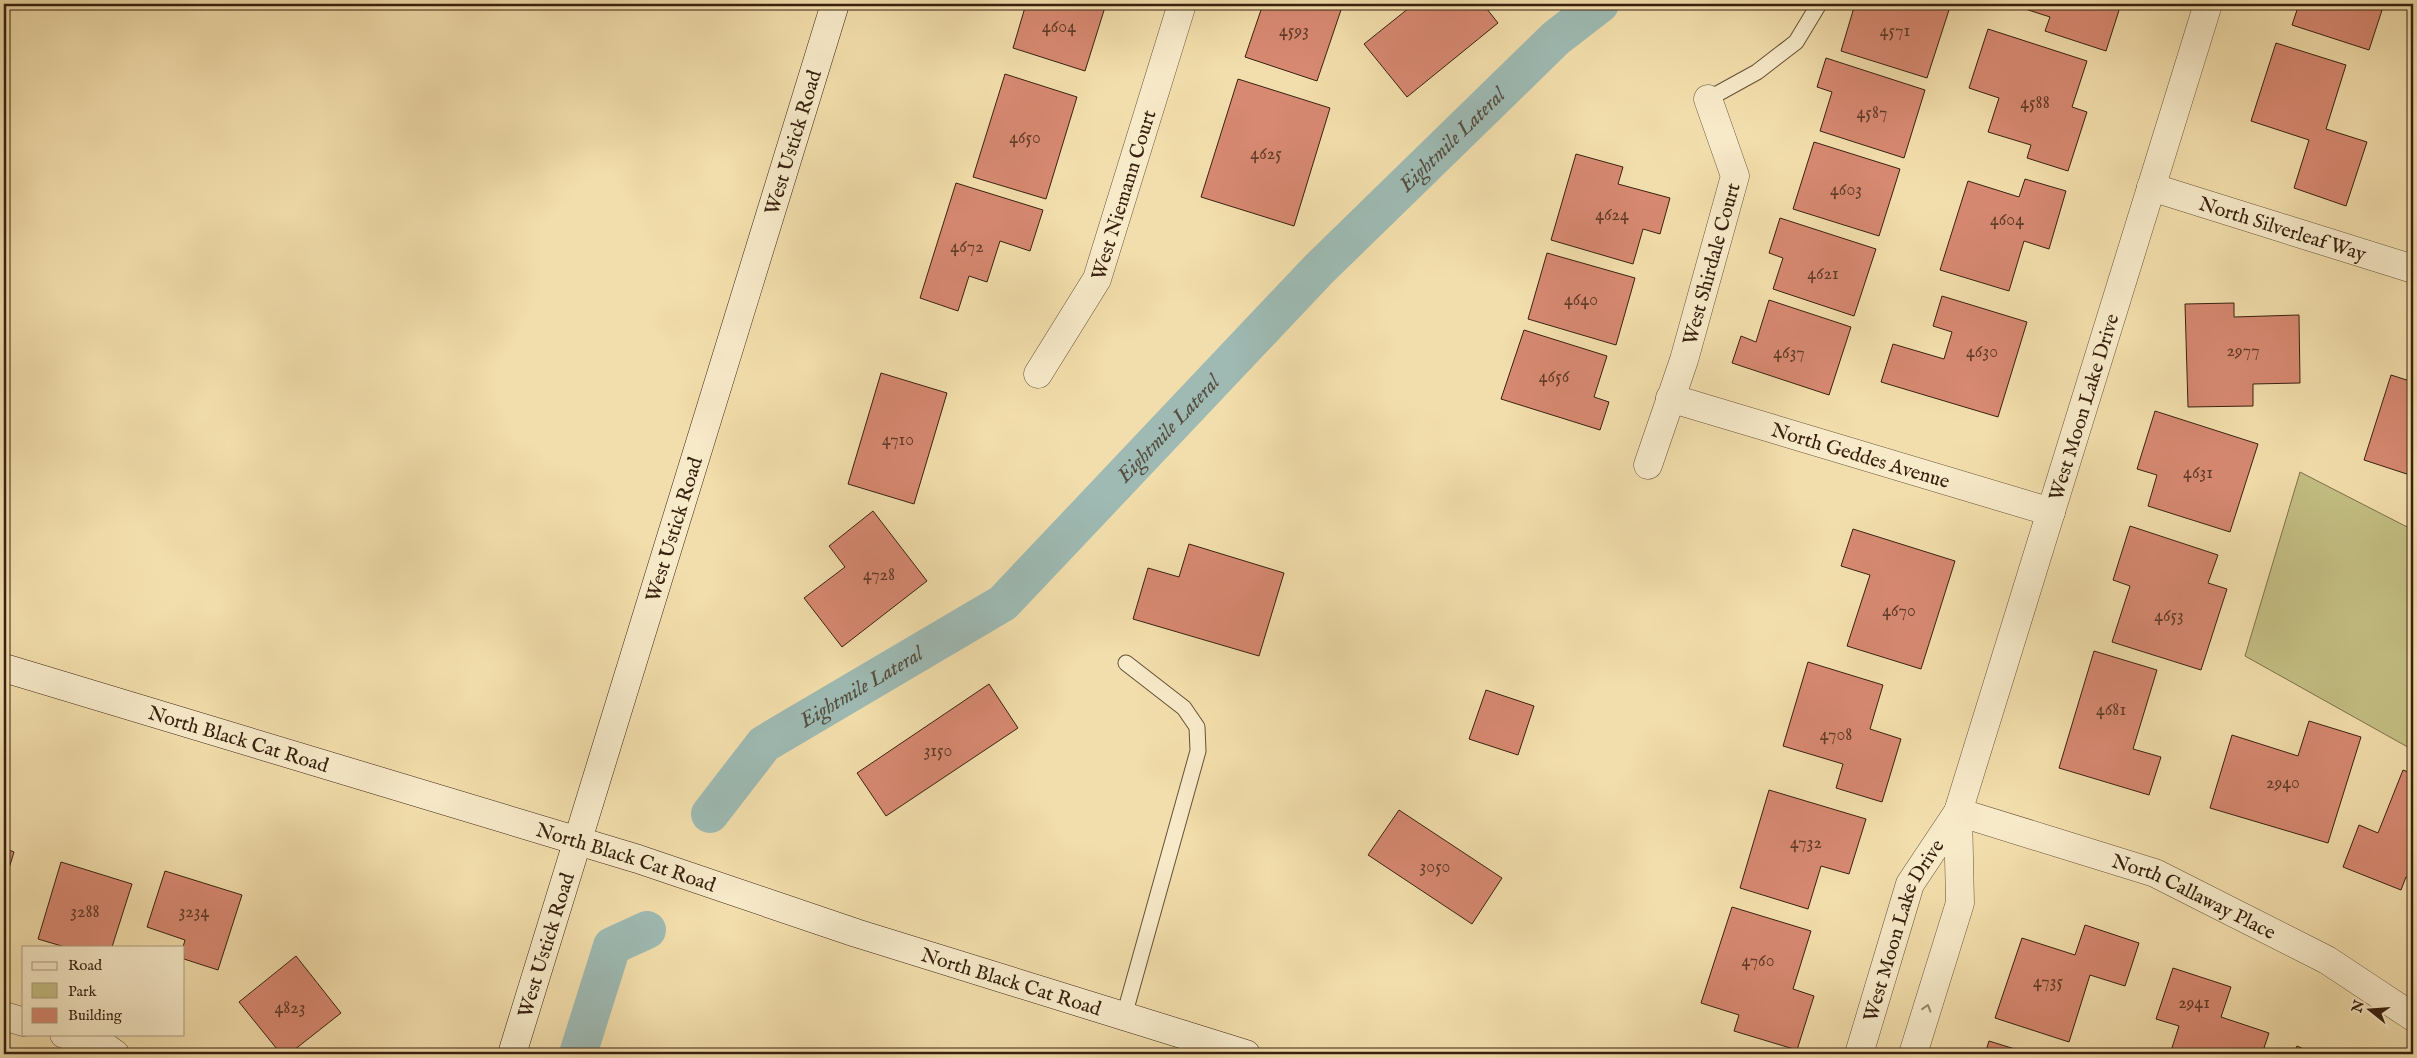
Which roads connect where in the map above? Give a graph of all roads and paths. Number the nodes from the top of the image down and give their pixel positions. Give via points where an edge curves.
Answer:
1 (835, 4) edge
2 (1182, 4) edge
3 (1819, 4) edge
4 (2208, 4) edge
5 (1708, 99) joint
6 (2151, 187) junction
7 (2413, 269) edge
8 (1038, 374) dead end
9 (1670, 398) junction
10 (1648, 465) dead end
11 (2051, 512) junction
12 (1126, 663) dead end
13 (4, 668) edge
14 (1958, 812) junction
15 (577, 842) junction
16 (4, 1016) edge
17 (1124, 1016) junction
18 (2413, 1018) edge
19 (22, 1021) edge
20 (70, 1036) edge
21 (115, 1054) edge
22 (512, 1054) edge
23 (1246, 1054) edge
24 (1859, 1054) edge
25 (1913, 1054) edge

1 - 15 street, West Ustick Road
2 - 8 street, West Niemann Court via 1097,279
3 - 5 lane via 1796,42 1756,72
4 - 6 street, West Moon Lake Drive
5 - 9 street, West Shirdale Court via 1735,176 1684,360
6 - 7 street, North Silverleaf Way
6 - 11 street, West Moon Lake Drive
9 - 10 street, West Shirdale Court
9 - 11 street, North Geddes Avenue
11 - 14 street, West Moon Lake Drive
12 - 17 lane via 1184,708 1197,727 1198,751
13 - 15 street, North Black Cat Road
14 - 18 street, North Callaway Place via 2156,873 2327,960
14 - 24 street, West Moon Lake Drive via 1910,884
25 -> 14 street, West Moon Lake Drive via 1960,903
15 - 17 street, North Black Cat Road via 638,858 856,933
15 - 22 street, West Ustick Road
16 - 19 street
17 - 23 street, North Black Cat Road
20 - 21 street via 105,1047

